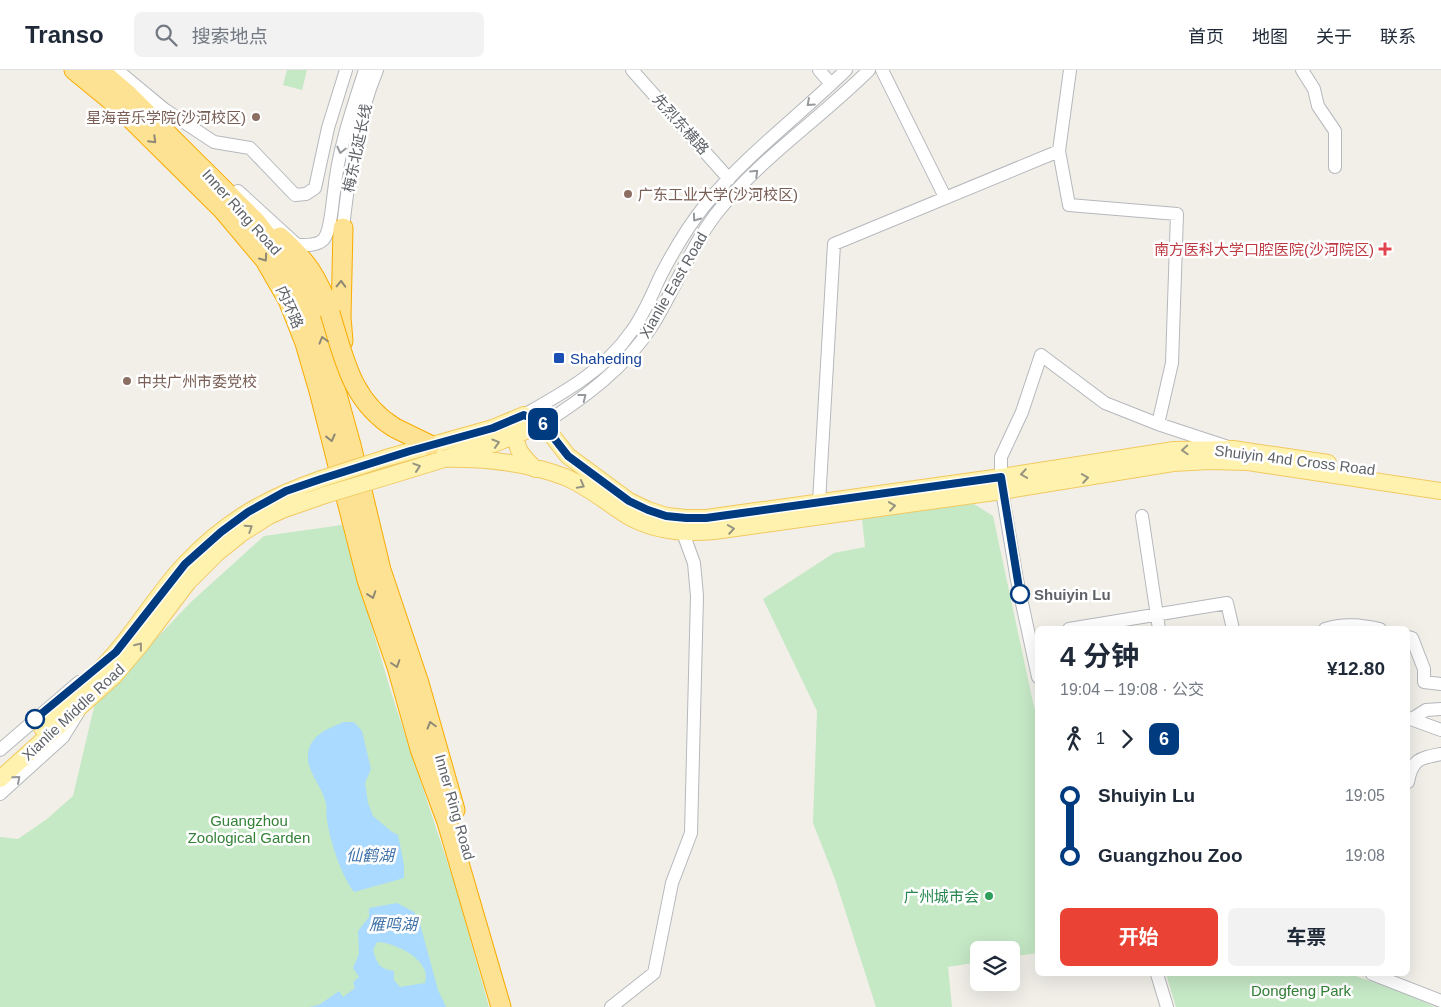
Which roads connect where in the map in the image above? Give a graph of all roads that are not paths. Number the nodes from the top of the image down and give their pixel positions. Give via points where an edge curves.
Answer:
1 (74, 70) edge
2 (99, 70) edge
3 (108, 70) edge
4 (117, 70) edge
5 (346, 70) edge
6 (365, 70) edge
7 (377, 70) edge
8 (632, 70) edge
9 (820, 70) edge
10 (869, 70) edge
11 (882, 70) edge
12 (1070, 70) edge
13 (1302, 70) edge
14 (844, 72) edge
15 (831, 84) junction
16 (854, 85) junction
17 (1059, 151) junction
18 (1335, 167) dead end
19 (729, 179) junction
20 (215, 180) junction
21 (315, 188) junction
22 (945, 197) junction
23 (333, 200) junction
24 (343, 228) joint
25 (524, 415) junction
26 (543, 424) junction
27 (1158, 424) junction
28 (516, 435) junction
29 (1233, 449) junction
30 (436, 452) junction
31 (536, 469) junction
32 (1441, 480) edge
33 (1001, 484) junction
34 (1441, 491) edge
35 (325, 495) joint
36 (819, 502) junction
37 (1142, 516) dead end
38 (683, 533) junction
39 (208, 552) junction
40 (394, 608) junction
41 (1156, 614) junction
42 (1103, 626) edge
43 (1158, 626) edge
44 (1232, 626) edge
45 (1335, 626) edge
46 (1366, 626) edge
47 (1033, 635) edge
48 (1410, 638) edge
49 (116, 652) junction
50 (1035, 652) edge
51 (1441, 684) edge
52 (81, 706) junction
53 (1441, 709) edge
54 (1410, 718) edge
55 (1441, 730) edge
56 (0, 750) edge
57 (1441, 754) edge
58 (0, 767) edge
59 (1410, 774) edge
60 (0, 779) edge
61 (0, 794) edge
62 (1158, 976) edge
63 (1377, 976) edge
64 (1441, 1001) edge
65 (501, 1007) edge
66 (512, 1007) edge
67 (611, 1007) edge
68 (1166, 1007) edge

1 -> 65 highway, 内环路 via 105,94 222,209 269,266 288,300 303,336 367,580 397,667 420,749 447,822
2 - 20 highway, Inner Ring Road
3 - 23 street, 梅东北延长线 via 297,245 311,245 323,240
4 - 21 street via 164,109 214,142 250,148 296,195 306,194
5 - 21 street via 328,128
6 -> 23 street, 梅东北延长线 via 342,144
7 - 24 street, 梅东北延长线 via 358,128
8 - 19 street, 先烈东横路
9 - 15 street
10 - 16 street, Xianlie East Road
11 - 22 street
12 - 17 street
13 - 18 street via 1314,89 1318,106 1335,130
14 - 15 street, Xianlie East Road
14 - 16 street
15 -> 19 street, Xianlie East Road
26 -> 16 street, Xianlie East Road via 586,395 624,362 652,326 688,258 717,213 766,162
17 - 22 street
17 - 27 street via 1070,205 1177,214 1172,364
19 -> 25 street, Xianlie East Road via 693,222 623,343 562,394
20 - 30 highway, bridge via 308,265 325,298 352,381 372,410
40 -> 20 highway, Inner Ring Road via 313,312 294,272 266,234
21 - 23 street
22 - 36 street via 834,244
40 -> 24 highway via 373,517 342,338
25 - 26 main road
25 - 28 main road
25 - 30 main road, Xianlie East Road
26 - 28 main road, Xianlie East Road
26 - 36 main road via 568,456 629,501 666,516 706,518
27 - 29 street
27 - 33 street via 1105,403 1041,355 1022,412 1002,457
30 -> 28 main road, Xianlie East Road via 496,443
28 - 31 main road via 519,452
29 - 32 main road, Shuiyin 4nd Cross Road
29 -> 33 main road, Shuiyin 4nd Cross Road via 1174,450
30 - 31 main road
35 -> 30 main road, Xianlie East Road, bridge via 392,475
30 - 39 main road, Xianlie East Road, bridge via 386,458 286,491 234,522
31 -> 38 main road via 576,482 641,522
33 -> 34 main road, Shuiyin 4nd Cross Road via 1210,461 1248,462
33 - 36 main road
38 -> 33 main road via 714,531
33 - 47 street
39 -> 35 main road, Xianlie Middle Road via 269,516
37 - 41 street
38 - 67 street via 694,562 697,596 691,833 672,883 654,973
39 - 49 main road, Xianlie Middle Road via 172,579
52 -> 39 main road, Xianlie Middle Road via 129,659
66 -> 40 highway, Inner Ring Road via 501,959
41 - 42 street
41 - 43 street
41 - 44 street via 1227,602
45 - 46 street
47 - 50 street
48 - 51 street via 1424,669 1424,682
49 - 56 street
49 - 58 main road, Xianlie Middle Road
52 - 60 main road, Xianlie Middle Road
61 -> 52 street via 63,737
53 - 54 street via 1426,710
54 - 55 street
57 - 59 street via 1416,762
62 - 68 street
63 - 64 street

